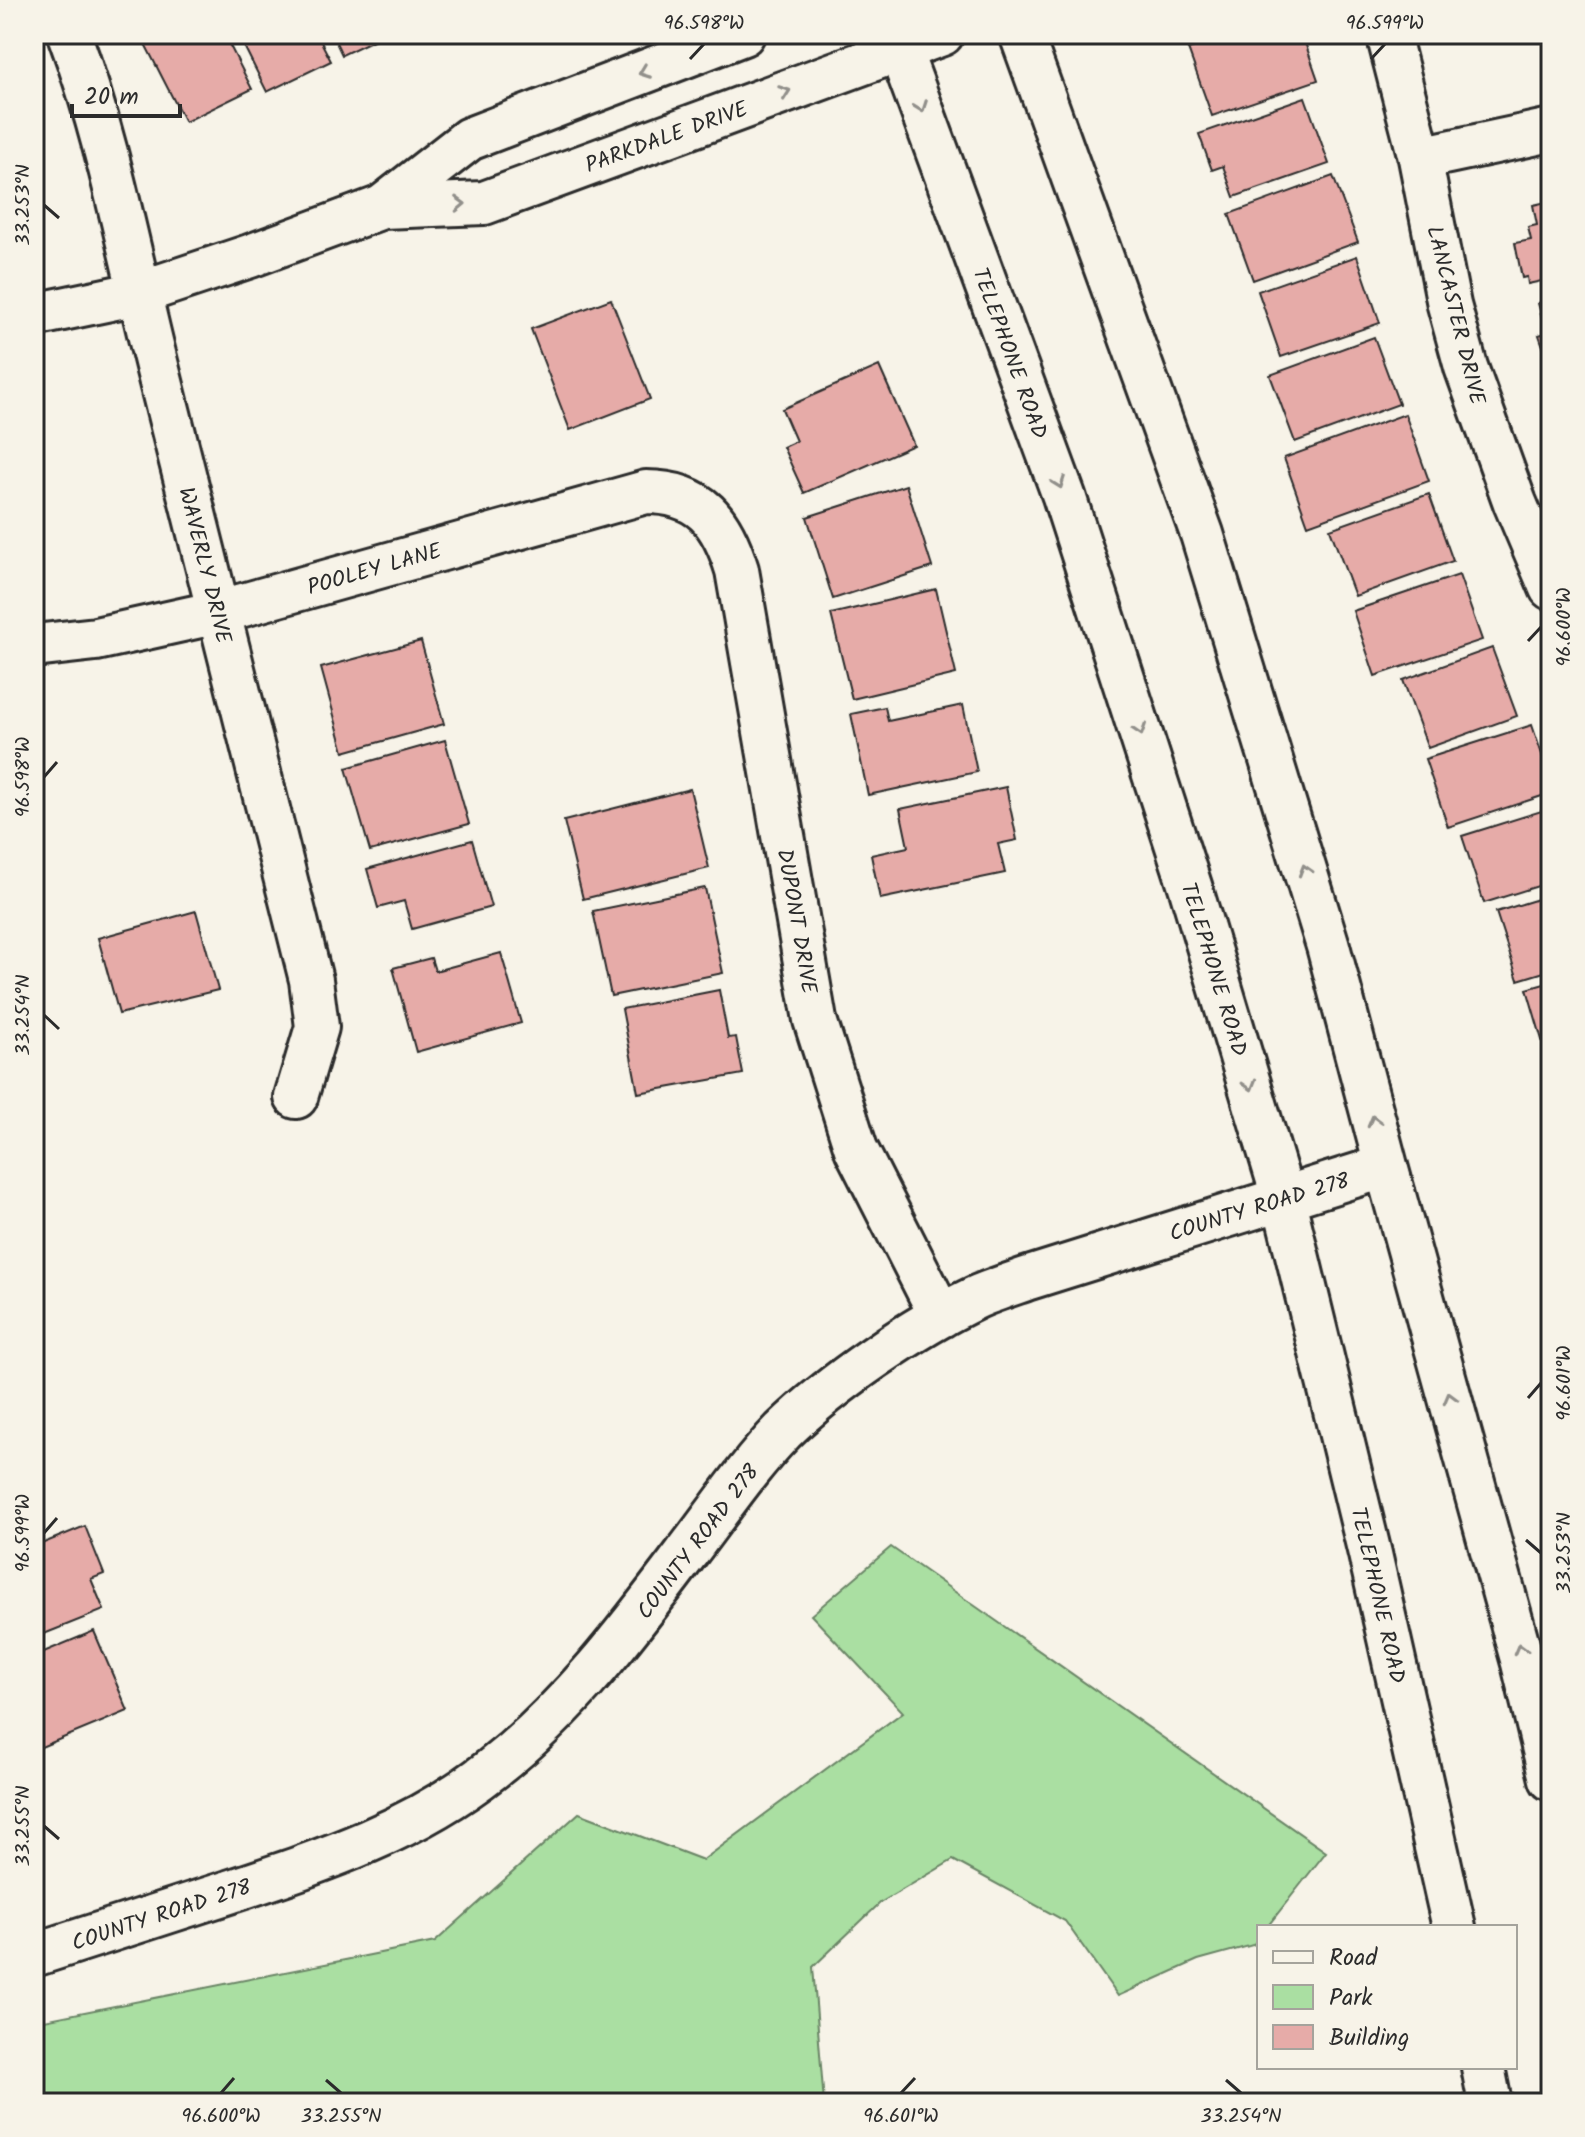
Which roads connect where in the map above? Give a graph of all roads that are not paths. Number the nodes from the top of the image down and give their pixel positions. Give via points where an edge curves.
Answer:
1 (69, 34) edge
2 (743, 34) edge
3 (942, 34) edge
4 (1021, 34) edge
5 (1388, 34) edge
6 (897, 42) edge
7 (1551, 130) edge
8 (1420, 158) junction
9 (382, 207) junction
10 (139, 293) junction
11 (34, 315) edge
12 (708, 512) joint
13 (1551, 588) edge
14 (218, 612) junction
15 (34, 646) edge
16 (296, 1097) dead end
17 (1386, 1166) junction
18 (1283, 1197) junction
19 (941, 1316) junction
20 (1551, 1779) edge
21 (1454, 1925) edge
22 (34, 1955) edge
23 (1483, 2069) edge
24 (1490, 2103) edge

1 - 10 street, WAVERLY DRIVE via 98,119
2 -> 9 street, PARKDALE DRIVE via 469,139
3 - 6 street, PARKDALE DRIVE
17 -> 4 street via 1328,946 1202,534
5 - 8 street, LANCASTER DRIVE
9 -> 6 street, PARKDALE DRIVE via 484,203
6 -> 18 street, TELEPHONE ROAD via 1064,496 1191,889
7 - 8 street
8 - 13 street, LANCASTER DRIVE via 1466,367
9 - 10 street, PARKDALE DRIVE
10 - 11 street, PARKDALE DRIVE
10 - 14 street, WAVERLY DRIVE
12 - 14 street, POOLEY LANE via 670,492 646,492
12 - 19 street, DUPONT DRIVE via 729,545 737,570 815,1020 829,1069 856,1149
14 - 15 street, POOLEY LANE via 96,639
14 - 16 street, WAVERLY DRIVE via 316,1003 317,1027
17 - 18 street, COUNTY ROAD 278
20 -> 17 street
18 - 19 street, COUNTY ROAD 278 via 1017,1283
18 - 21 street, TELEPHONE ROAD
19 - 22 street, COUNTY ROAD 278 via 850,1376 782,1433 621,1641 492,1769 412,1822 368,1843
23 - 24 street

